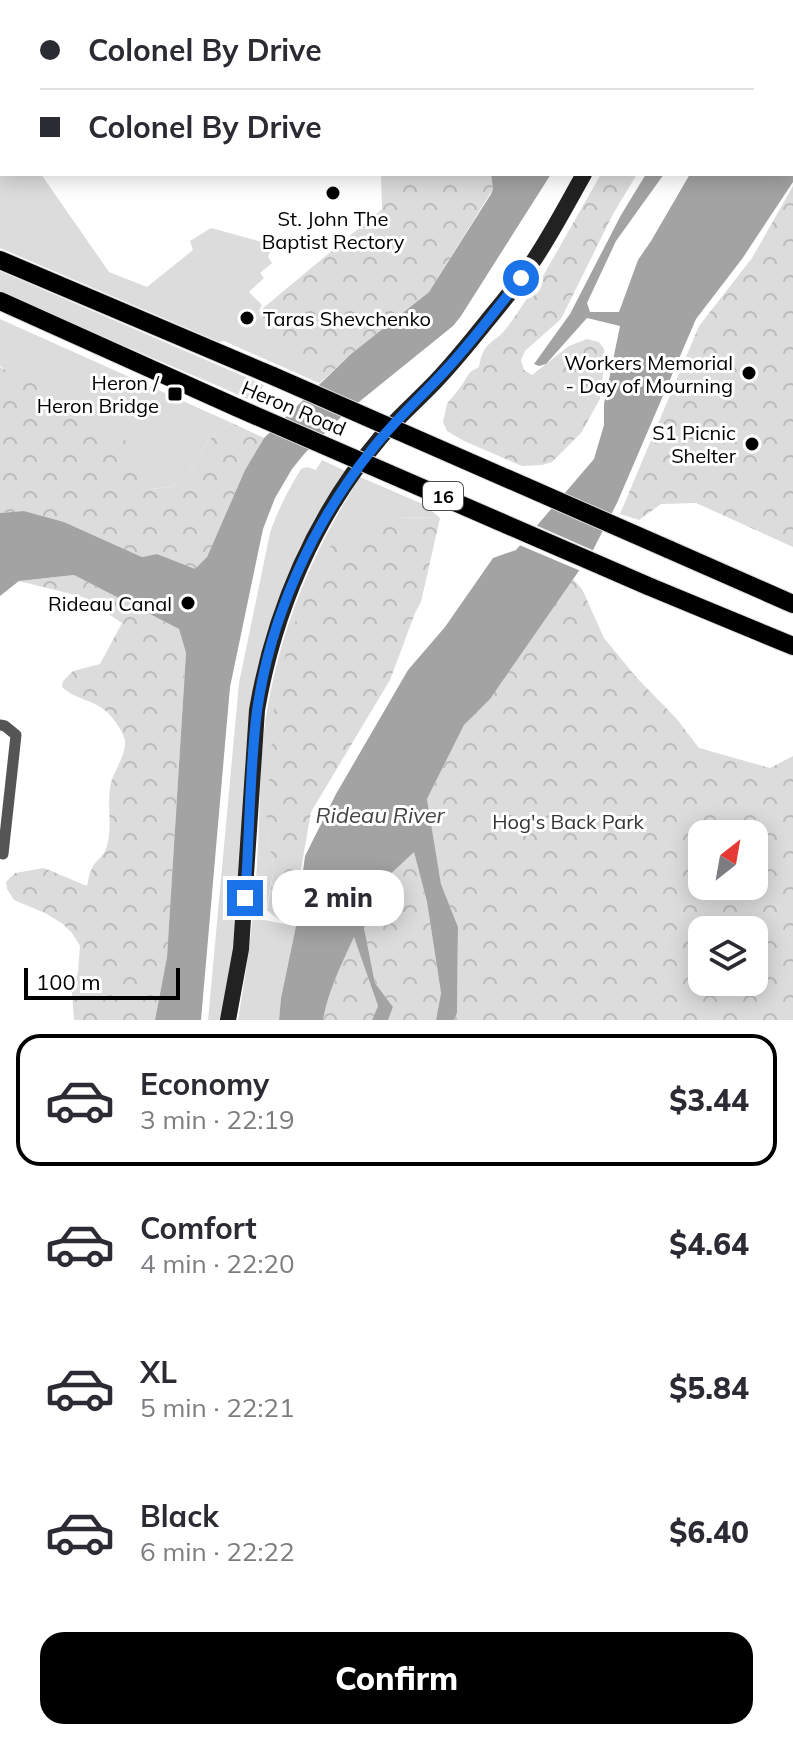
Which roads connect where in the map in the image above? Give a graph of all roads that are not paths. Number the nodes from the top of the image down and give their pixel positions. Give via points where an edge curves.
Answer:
1 (583, 176) edge
2 (4, 261) edge
3 (0, 301) edge
4 (793, 604) edge
5 (793, 646) edge
6 (0, 725) edge
7 (3, 854) dead end
8 (228, 1020) edge

1 - 8 main road via 532,264 354,472 300,567 283,609 257,710 241,949
2 - 4 main road, Heron Road / 16, bridge
3 - 5 main road, Heron Road / 16, bridge
6 - 7 street via 16,735

